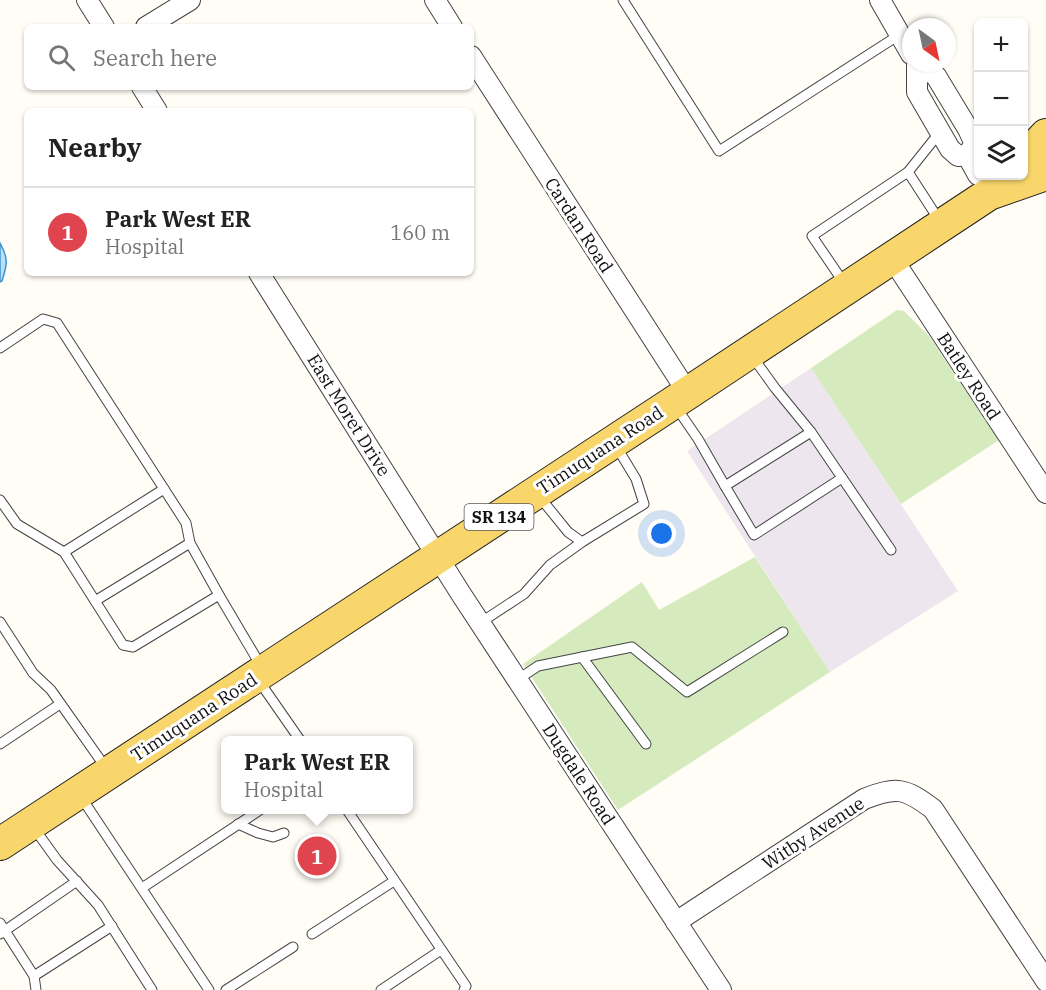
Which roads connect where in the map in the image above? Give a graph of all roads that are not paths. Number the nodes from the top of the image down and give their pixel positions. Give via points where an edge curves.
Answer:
1 (87, 0) edge
2 (190, 0) edge
3 (435, 0) edge
4 (623, 0) edge
5 (880, 0) edge
6 (102, 24) edge
7 (152, 24) edge
8 (450, 24) edge
9 (899, 34) junction
10 (902, 39) edge
11 (474, 61) edge
12 (916, 72) edge
13 (931, 72) edge
14 (144, 90) edge
15 (155, 108) edge
16 (940, 132) junction
17 (1046, 135) edge
18 (1028, 154) edge
19 (967, 155) junction
20 (974, 163) edge
21 (908, 172) junction
22 (1046, 174) edge
23 (1028, 176) edge
24 (988, 180) edge
25 (942, 225) junction
26 (892, 258) junction
27 (261, 276) edge
28 (847, 287) junction
29 (0, 348) edge
30 (749, 352) junction
31 (680, 398) junction
32 (811, 432) junction
33 (613, 442) junction
34 (842, 478) junction
35 (725, 486) junction
36 (164, 489) junction
37 (536, 492) junction
38 (1046, 493) edge
39 (0, 500) edge
40 (582, 542) junction
41 (190, 543) junction
42 (891, 550) dead end
43 (64, 552) junction
44 (438, 557) junction
45 (219, 595) junction
46 (95, 601) junction
47 (0, 622) edge
48 (480, 623) junction
49 (783, 632) dead end
50 (582, 657) junction
51 (260, 673) junction
52 (517, 680) junction
53 (60, 704) junction
54 (297, 736) edge
55 (0, 744) edge
56 (646, 744) dead end
57 (109, 773) junction
58 (78, 792) junction
59 (254, 814) edge
60 (350, 814) edge
61 (31, 824) junction
62 (238, 824) junction
63 (284, 833) dead end
64 (0, 844) edge
65 (77, 881) junction
66 (394, 881) junction
67 (142, 888) junction
68 (676, 922) junction
69 (112, 926) junction
70 (2, 929) edge
71 (312, 934) dead end
72 (293, 947) dead end
73 (441, 950) junction
74 (34, 976) junction
75 (1046, 981) edge
76 (36, 990) edge
77 (152, 990) edge
78 (209, 990) edge
79 (226, 990) edge
80 (381, 990) edge
81 (464, 990) edge
82 (721, 990) edge

1 - 6 street
2 - 7 street
3 - 8 street
4 - 9 lane via 719,151
5 - 9 street
9 - 10 street
11 - 31 street, Cardan Road
12 - 16 street via 917,92
13 - 19 street via 974,142
14 - 15 street
16 - 19 street via 958,156
16 - 21 lane
17 - 18 main road
19 - 20 street
21 - 25 lane
21 - 28 lane via 812,236
22 - 23 main road, Timuquana Road / SR 134
24 - 25 main road, Timuquana Road / SR 134
25 - 26 main road, Timuquana Road / SR 134
26 - 28 main road, Timuquana Road / SR 134
26 - 38 street, Batley Road
27 - 44 street, East Moret Drive
28 - 30 main road, Timuquana Road / SR 134
29 - 36 lane via 43,319 57,323
30 - 31 main road, Timuquana Road / SR 134
30 - 32 lane
31 - 33 main road, Timuquana Road / SR 134
31 - 35 lane
32 - 34 lane
32 - 35 lane
33 - 37 main road, Timuquana Road / SR 134
33 - 40 lane via 636,478 644,504
34 - 35 lane via 754,535
34 - 42 lane
36 - 41 lane via 186,523
36 - 43 lane
37 - 40 lane via 568,532
37 - 44 main road, Timuquana Road / SR 134
39 - 43 lane via 17,524
40 - 48 lane via 550,565 524,594
41 - 45 lane
41 - 46 lane
43 - 46 lane
44 - 48 street, Dugdale Road
44 - 51 main road, Timuquana Road / SR 134
45 - 46 lane via 133,647 123,645
45 - 51 lane
47 - 53 lane via 33,673
48 - 52 street, Dugdale Road
49 - 50 lane via 687,692 632,647
50 - 52 lane via 538,666
50 - 56 lane
51 - 54 lane
51 - 57 main road, Timuquana Road / SR 134
52 - 68 street, Dugdale Road
53 - 55 lane
53 - 57 lane
57 - 58 main road, Timuquana Road / SR 134
58 - 61 main road, Timuquana Road / SR 134
58 - 67 lane
59 - 62 lane
60 - 66 lane
61 - 64 main road, Timuquana Road / SR 134
61 - 65 lane
62 - 63 lane via 273,837
62 - 67 lane
65 - 69 lane
65 - 70 lane
66 - 71 lane
66 - 73 lane
67 - 78 lane
68 - 75 street, Witby Avenue via 864,799 898,790 916,796 933,809
68 - 82 street, Dugdale Road
69 - 74 lane
69 - 77 lane
70 - 74 lane
72 - 79 lane
73 - 80 lane
73 - 81 lane via 466,986
74 - 76 lane

